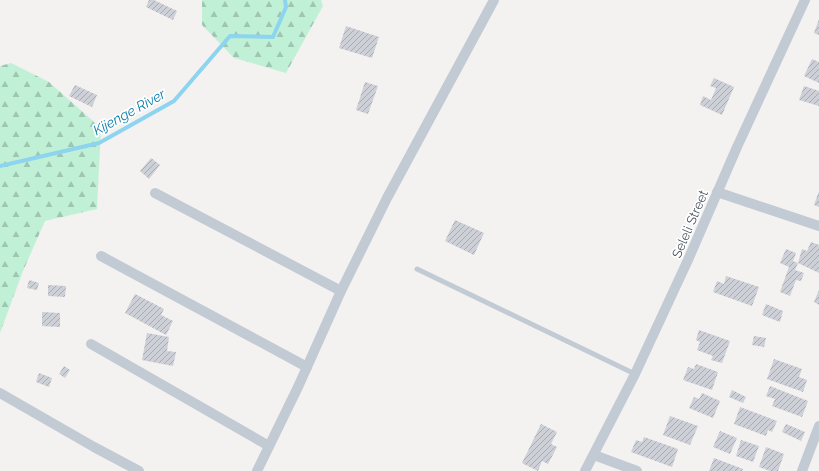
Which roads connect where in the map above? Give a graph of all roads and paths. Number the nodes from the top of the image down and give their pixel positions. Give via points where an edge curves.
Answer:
1 (494, 0) edge
2 (805, 0) edge
3 (717, 192) junction
4 (155, 194) dead end
5 (819, 226) edge
6 (101, 256) dead end
7 (417, 269) dead end
8 (341, 291) junction
9 (91, 344) dead end
10 (307, 367) junction
11 (635, 374) junction
12 (0, 393) edge
13 (819, 426) edge
14 (269, 446) junction
15 (594, 455) junction
16 (139, 471) edge
17 (258, 471) edge
18 (585, 471) edge
19 (637, 471) edge
20 (802, 471) edge

1 - 8 street via 387,198
2 - 3 street, Seleli Street
3 - 5 street
3 - 11 street, Seleli Street
4 - 8 street
6 - 10 street
7 - 11 lane
8 - 10 street
9 - 14 street
10 - 14 street
11 - 15 street, Seleli Street
12 - 16 street
13 - 20 street
14 - 17 street
15 - 18 street, Seleli Street
15 - 19 street

